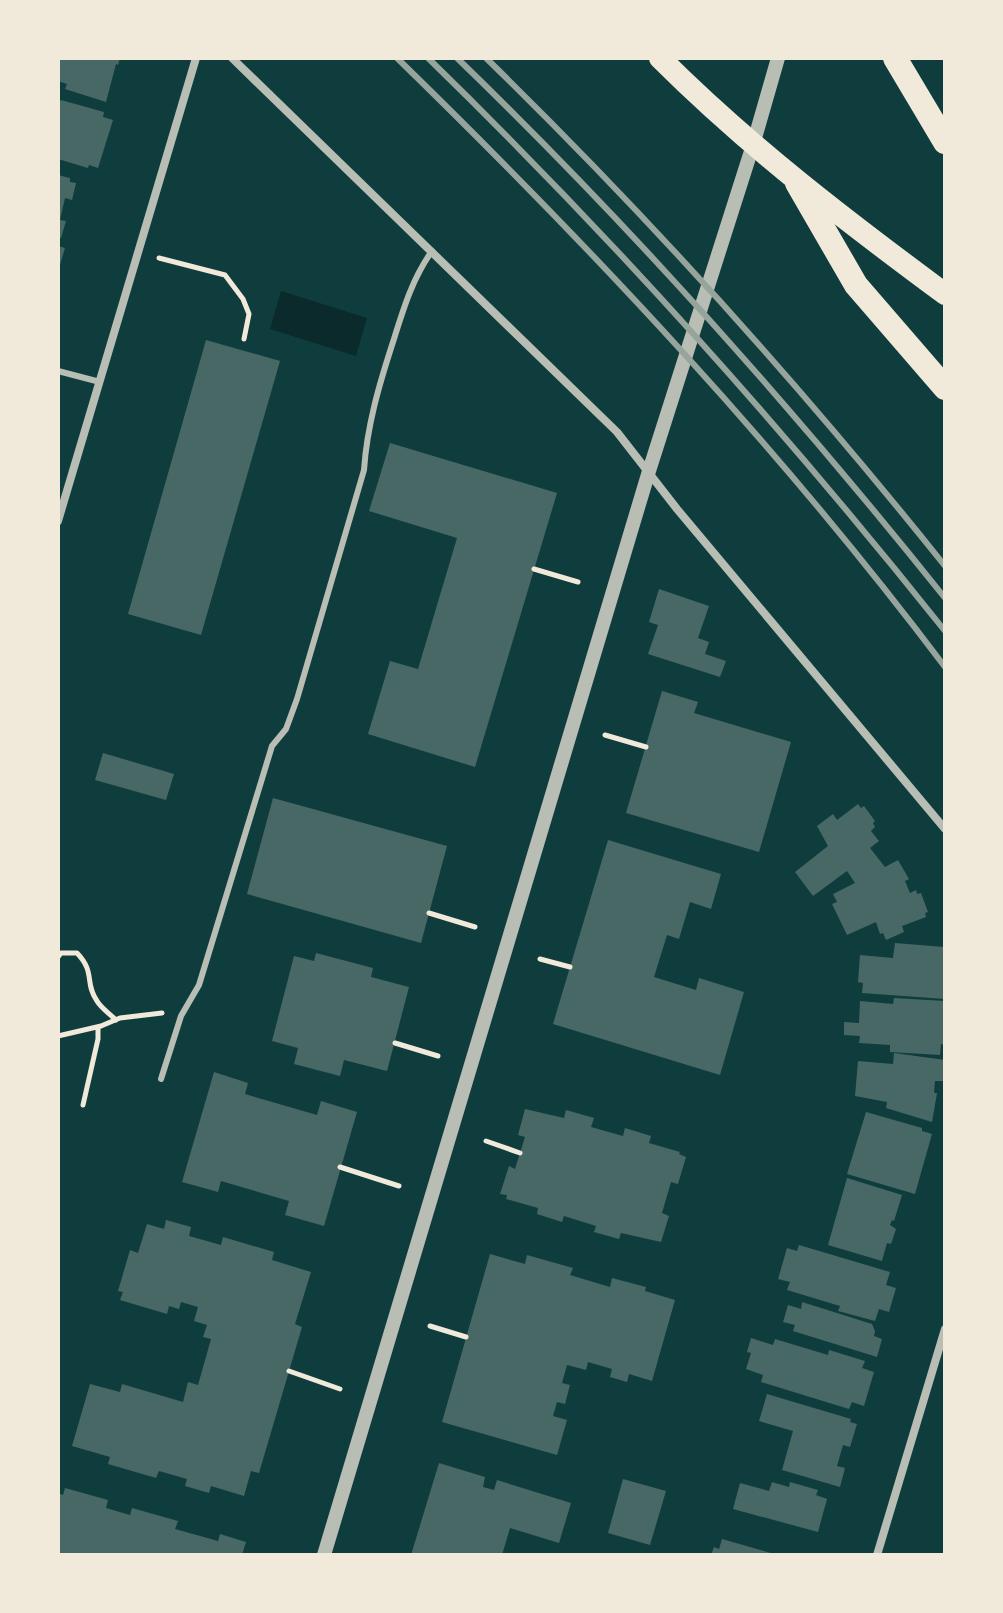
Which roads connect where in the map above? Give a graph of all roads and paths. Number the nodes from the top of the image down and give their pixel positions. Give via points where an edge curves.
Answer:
1 (196, 58) edge
2 (232, 58) edge
3 (660, 58) edge
4 (778, 58) edge
5 (895, 58) edge
6 (945, 142) edge
7 (753, 145) junction
8 (797, 183) junction
9 (432, 251) junction
10 (159, 258) dead end
11 (938, 288) edge
12 (244, 339) dead end
13 (58, 371) edge
14 (100, 382) junction
15 (945, 388) edge
16 (649, 471) junction
17 (58, 521) edge
18 (534, 569) dead end
19 (578, 582) dead end
20 (605, 735) dead end
21 (646, 747) dead end
22 (945, 829) edge
23 (429, 913) dead end
24 (475, 927) dead end
25 (58, 957) edge
26 (540, 959) dead end
27 (570, 967) dead end
28 (181, 1016) junction
29 (116, 1020) junction
30 (98, 1027) junction
31 (58, 1036) edge
32 (395, 1043) dead end
33 (438, 1056) dead end
34 (161, 1079) dead end
35 (83, 1105) dead end
36 (486, 1141) dead end
37 (520, 1153) dead end
38 (340, 1167) dead end
39 (399, 1186) dead end
40 (430, 1326) dead end
41 (945, 1329) edge
42 (466, 1337) dead end
43 (289, 1371) dead end
44 (340, 1389) dead end
45 (324, 1555) edge
46 (877, 1555) edge

1 - 14 street
2 - 9 street
3 - 7 highway
4 - 7 street
5 - 6 highway
7 - 8 highway
7 - 16 street
8 - 11 highway
8 - 15 highway via 856,285
9 - 16 street via 617,432
9 - 28 lane via 410,288 381,379 364,470 297,699 286,729 272,746 199,985
10 - 12 path via 225,275 249,314
13 - 14 lane
14 - 17 street
16 - 22 street
16 - 45 street
18 - 19 path
20 - 21 path
23 - 24 path
25 - 29 path via 77,953 83,959 98,1004
26 - 27 path
28 - 29 path via 166,1012
28 - 34 lane
29 - 30 path
30 - 31 path
30 - 35 path
32 - 33 path
36 - 37 path
38 - 39 path
40 - 42 path
41 - 46 street
43 - 44 path

